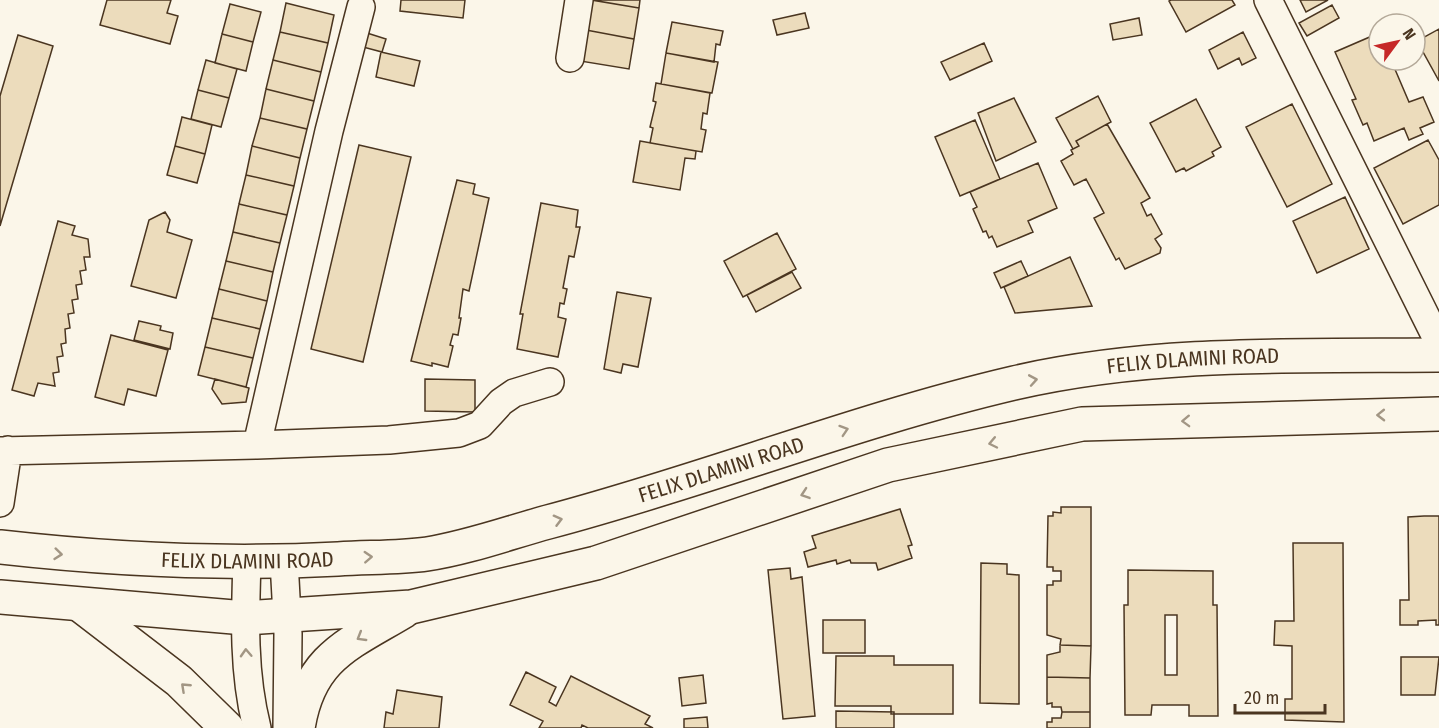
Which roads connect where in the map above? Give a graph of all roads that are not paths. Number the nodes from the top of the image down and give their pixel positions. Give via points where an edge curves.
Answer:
1 (579, 0) edge
2 (1268, 0) edge
3 (361, 7) dead end
4 (570, 58) dead end
5 (1432, 306) edge
6 (1439, 343) edge
7 (1439, 355) edge
8 (550, 382) dead end
9 (1439, 414) edge
10 (257, 445) junction
11 (4, 451) edge
12 (0, 503) edge
13 (0, 547) edge
14 (284, 561) junction
15 (247, 562) junction
16 (0, 597) edge
17 (80, 605) junction
18 (411, 607) junction
19 (287, 617) junction
20 (245, 618) junction
21 (227, 728) edge
22 (257, 728) edge
23 (287, 728) edge
24 (298, 728) edge

1 - 4 street
2 - 5 street
3 - 10 street
5 - 6 street
14 -> 7 main road, FELIX DLAMINI ROAD via 428,554 606,507 858,426 1015,383 1137,362
8 - 10 street via 514,393 480,425 459,433
9 -> 18 main road via 1082,424 888,465 596,563
10 - 11 street
11 - 12 street
13 -> 15 main road, FELIX DLAMINI ROAD via 105,559
14 - 15 main road, FELIX DLAMINI ROAD
14 - 19 street
15 - 20 street
16 - 17 main road
17 - 20 main road
21 -> 17 main road via 179,681
18 - 19 main road
18 -> 24 main road via 328,659 308,694
19 - 20 main road
19 - 23 street
22 -> 20 street via 248,686

